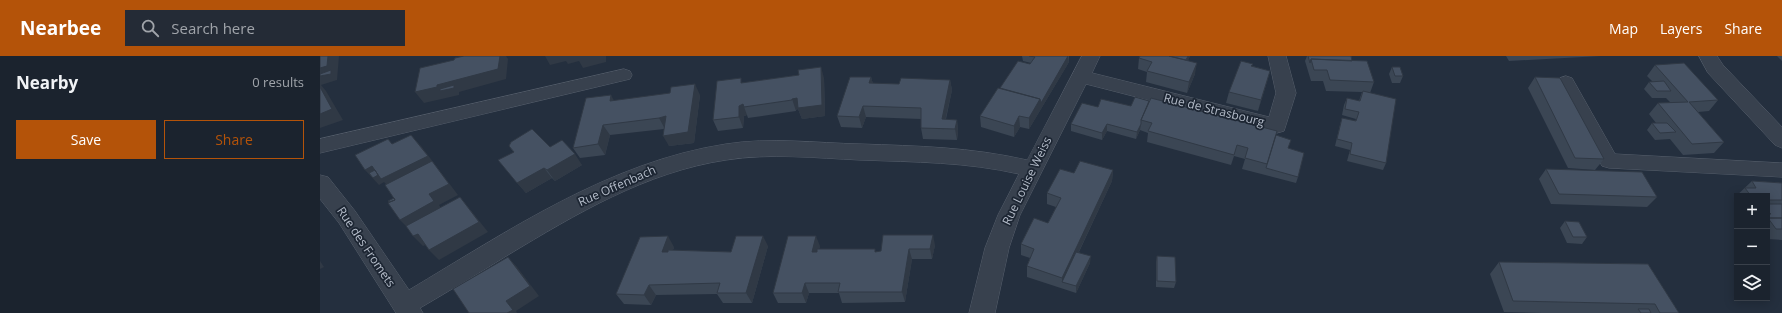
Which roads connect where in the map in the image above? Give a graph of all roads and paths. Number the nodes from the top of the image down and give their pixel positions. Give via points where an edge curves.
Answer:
1 (1092, 56) edge
2 (1277, 56) edge
3 (1708, 56) edge
4 (624, 75) dead end
5 (1080, 76) junction
6 (1566, 82) dead end
7 (1782, 140) edge
8 (320, 146) edge
9 (1031, 169) junction
10 (1782, 170) edge
11 (320, 183) edge
12 (407, 309) edge
13 (982, 313) edge

1 - 5 street, Rue Louise Weiss
2 - 5 street, Rue de Strasbourg via 1286,93 1277,126
3 - 7 street via 1715,70
4 - 8 lane
5 - 9 street, Rue Louise Weiss
6 - 10 lane via 1609,161
9 - 12 street, Rue Offenbach via 992,160 949,155 754,149 720,152 676,162 630,178 598,193 532,229
9 - 13 street, Rue Louise Weiss via 997,248
11 - 12 street, Rue des Fromets via 343,212

